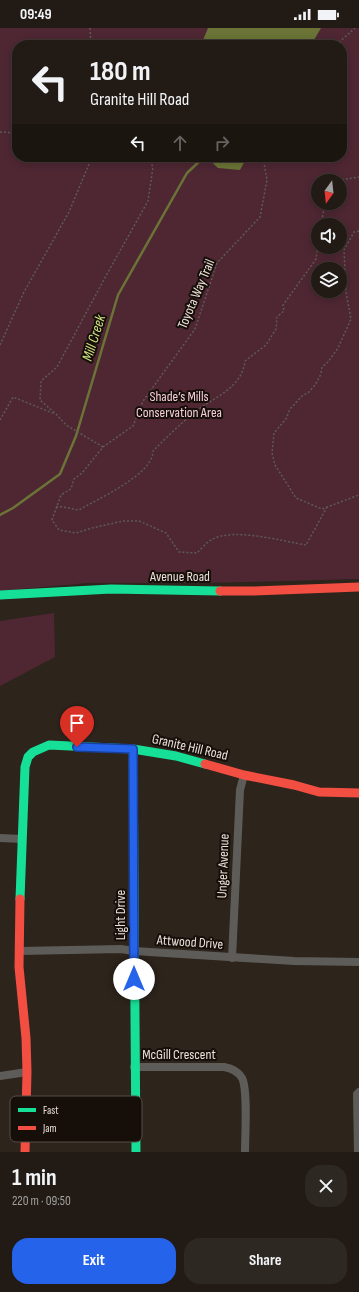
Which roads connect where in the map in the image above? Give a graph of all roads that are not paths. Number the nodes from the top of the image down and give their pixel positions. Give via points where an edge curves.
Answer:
1 (359, 587) edge
2 (0, 595) edge
3 (133, 749) junction
4 (244, 775) junction
5 (359, 793) edge
6 (0, 838) edge
7 (22, 839) junction
8 (20, 951) junction
9 (134, 951) junction
10 (232, 958) junction
11 (359, 962) edge
12 (134, 1067) junction
13 (27, 1072) junction
14 (0, 1076) edge
15 (359, 1092) edge
16 (27, 1096) edge
17 (135, 1096) edge
18 (26, 1142) edge
19 (136, 1142) edge
20 (25, 1152) edge
21 (136, 1152) edge
22 (246, 1152) edge
23 (358, 1152) edge

1 - 2 street, Avenue Road via 253,590 111,589
3 - 4 street, Granite Hill Road via 176,756
3 - 7 street, Granite Hill Road via 49,745 35,748 27,758 25,767
3 - 9 street, Light Drive
4 - 5 street, Granite Hill Road via 319,792
4 - 10 street, Unger Avenue via 240,790
6 - 7 street
7 - 8 street, Granite Hill Road
8 - 9 street, Attwood Drive
8 - 13 street, Granite Hill Road
9 - 10 street, Attwood Drive
9 - 12 street, Light Drive
10 - 11 street, Attwood Drive
12 - 17 street, Light Drive
12 - 22 street, McGill Crescent via 233,1069 242,1077 245,1090
13 - 14 street
13 - 16 street, Granite Hill Road
15 - 23 street
18 - 20 street, Granite Hill Road
19 - 21 street, Light Drive

